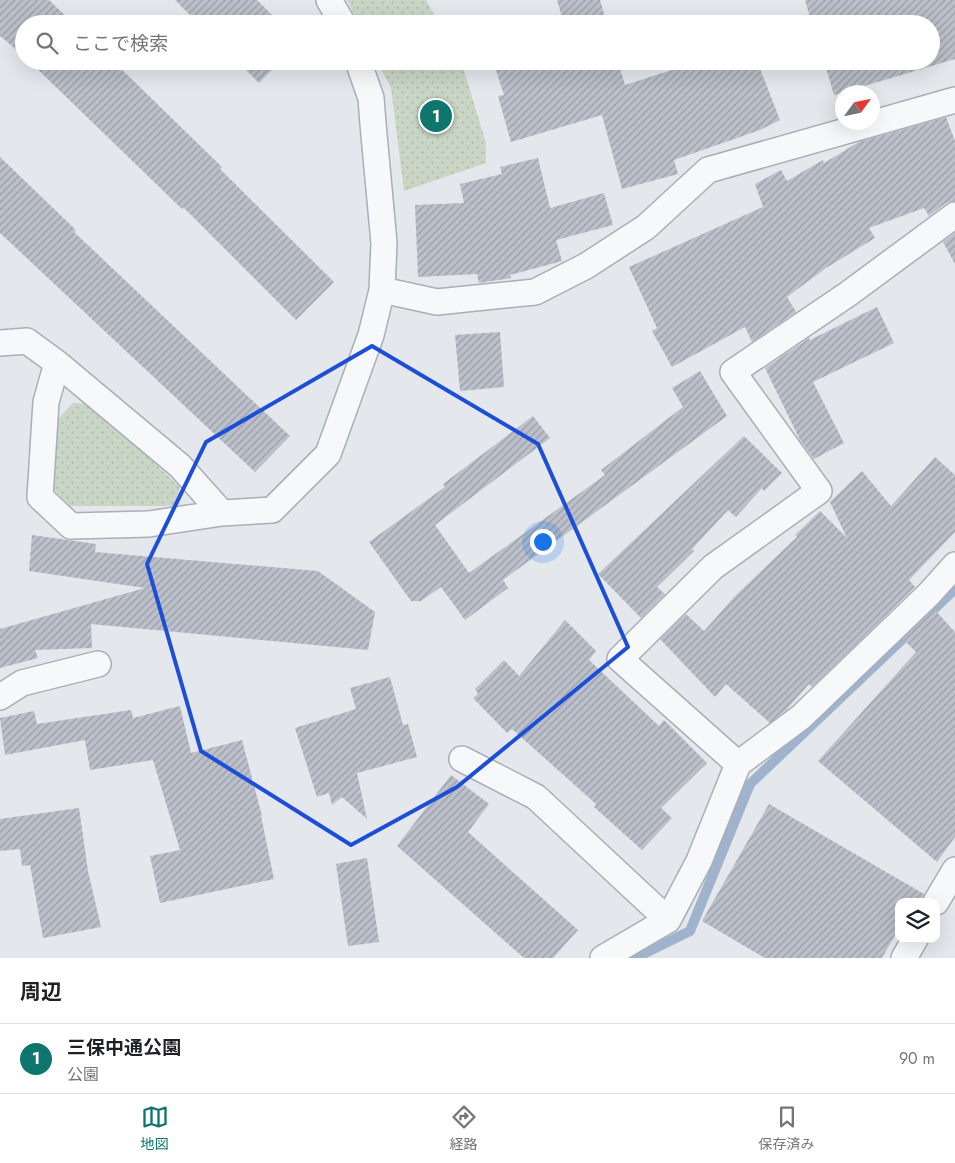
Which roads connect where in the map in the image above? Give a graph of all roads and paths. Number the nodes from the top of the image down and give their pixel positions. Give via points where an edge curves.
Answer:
1 (329, 0) edge
2 (338, 15) edge
3 (361, 70) edge
4 (955, 100) edge
5 (955, 215) edge
6 (382, 290) junction
7 (0, 343) edge
8 (57, 362) junction
9 (222, 513) junction
10 (955, 565) edge
11 (98, 664) dead end
12 (0, 697) edge
13 (462, 759) dead end
14 (738, 764) junction
15 (955, 870) edge
16 (938, 898) edge
17 (668, 920) junction
18 (913, 943) edge
19 (603, 958) edge
20 (904, 958) edge

1 - 2 street
3 - 6 street via 371,98 373,116 384,243
4 - 6 street via 708,170 646,227 586,266 535,292 437,302
5 - 14 street via 848,294 733,372 819,491 713,567 620,659
6 - 9 street via 371,334 328,454 272,510
7 - 8 street via 27,341
8 - 9 street via 180,466
8 - 9 street via 46,402 40,497 71,526 149,524
10 - 14 street via 801,717
11 - 12 street via 22,683
13 - 17 street via 536,797
14 - 17 street via 700,862
15 - 16 street
17 - 19 street
18 - 20 street

